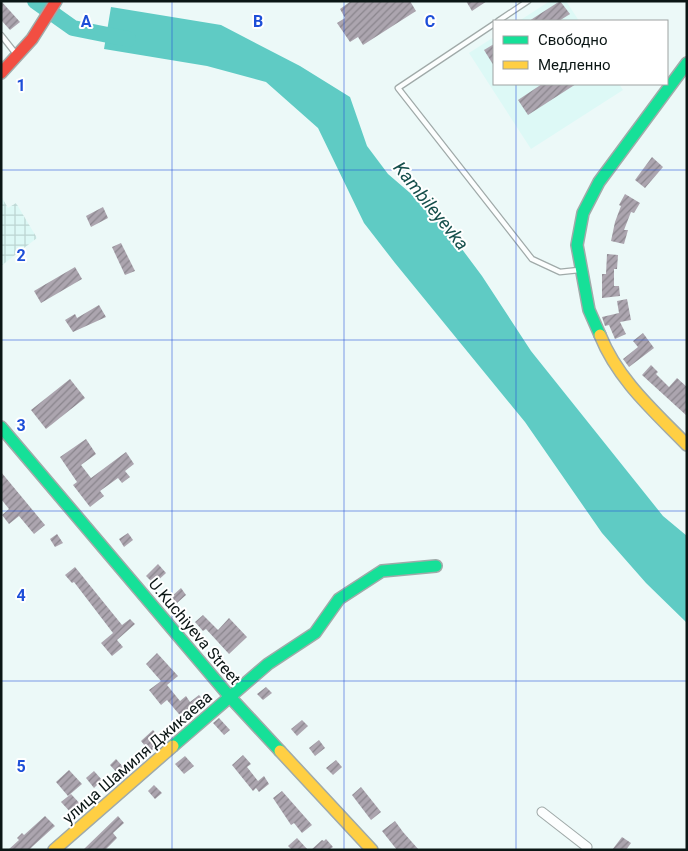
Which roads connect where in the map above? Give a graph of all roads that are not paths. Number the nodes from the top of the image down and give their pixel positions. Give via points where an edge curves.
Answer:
1 (56, 1) edge
2 (528, 1) edge
3 (500, 20) edge
4 (493, 25) edge
5 (1, 35) edge
6 (19, 57) junction
7 (687, 64) edge
8 (1, 73) edge
9 (582, 270) junction
10 (1, 427) edge
11 (687, 445) edge
12 (436, 566) dead end
13 (230, 697) junction
14 (542, 812) dead end
15 (54, 850) edge
16 (372, 850) edge
17 (586, 850) edge

1 - 6 street
2 - 3 lane
4 - 9 lane via 398,88 532,259 560,272
5 - 6 lane
6 - 8 street
7 - 9 street via 598,182 582,221 577,245
9 - 11 street via 589,310 607,353 633,390
10 - 13 street, U.Kuchiyeva Street
12 - 13 street, улица Шамиля Джикаева via 382,571 339,600 316,633 268,664
13 - 15 street, улица Шамиля Джикаева
13 - 16 street, U.Kuchiyeva Street
14 - 17 street via 587,847

